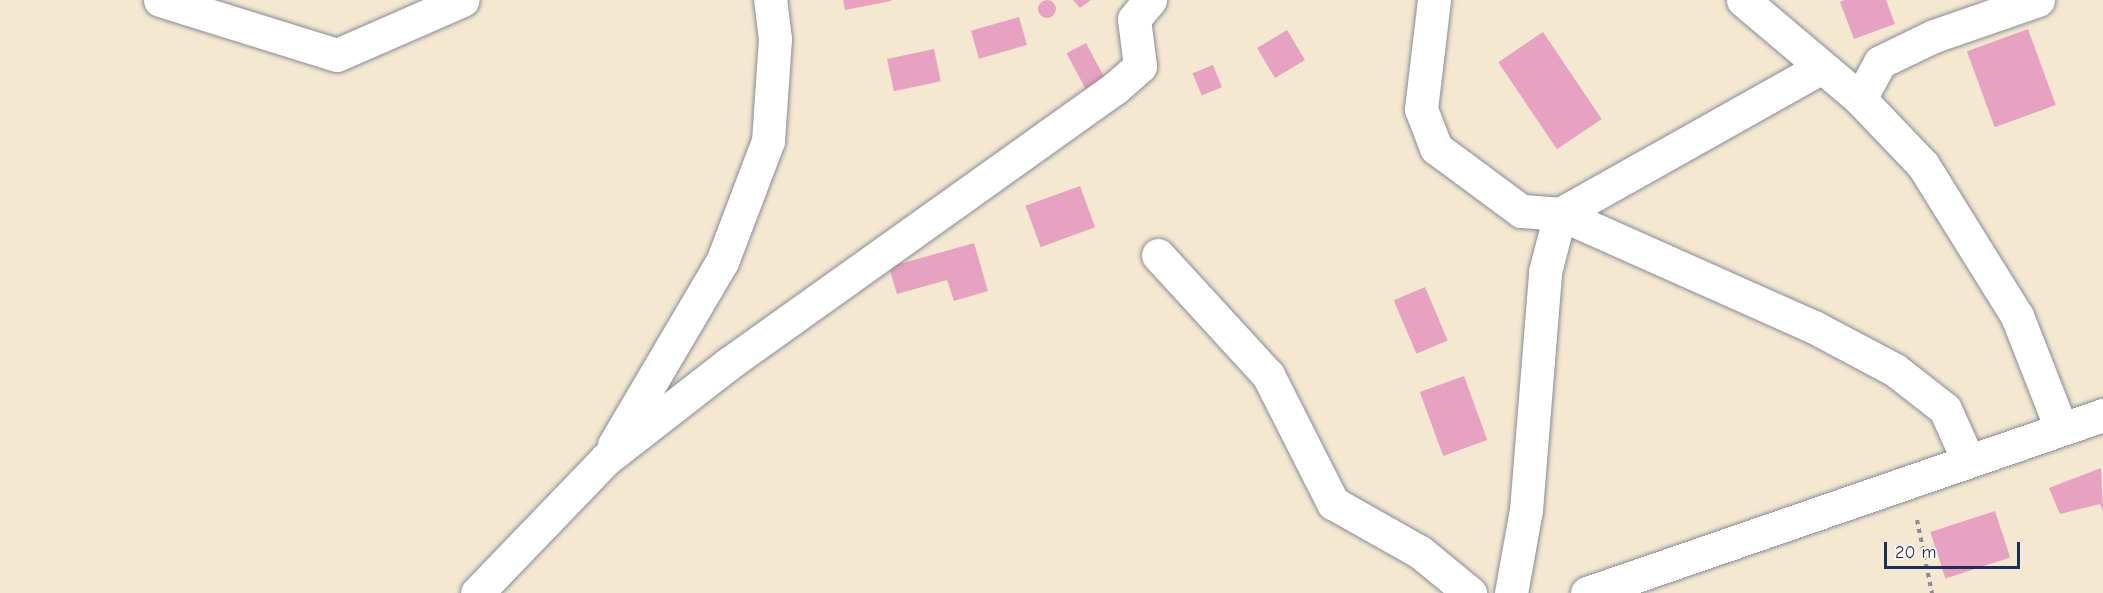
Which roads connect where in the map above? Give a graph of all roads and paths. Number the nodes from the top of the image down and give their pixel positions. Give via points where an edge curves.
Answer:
1 (160, 0) edge
2 (463, 0) edge
3 (770, 0) edge
4 (1150, 0) edge
5 (1434, 0) edge
6 (1743, 0) edge
7 (2038, 0) edge
8 (1822, 68) junction
9 (1860, 99) junction
10 (1560, 214) junction
11 (1158, 255) dead end
12 (2103, 415) edge
13 (2060, 426) junction
14 (1966, 458) junction
15 (606, 459) junction
16 (1909, 478) junction
17 (477, 593) edge
18 (1470, 593) edge
19 (1511, 593) edge
20 (1587, 593) edge
21 (1932, 593) edge

1 - 2 street via 336,55
3 - 15 street via 775,39 768,141 722,262
4 - 15 street via 1134,19 1140,66 1115,88 728,364
5 - 10 street via 1421,109 1436,148 1521,211
6 - 8 street
7 - 9 street via 1934,36 1880,62
8 - 9 street
8 - 10 street
9 - 13 street via 1923,165 1982,256 2018,316
10 - 14 street via 1814,327 1895,370 1944,409
10 - 19 street via 1545,272 1526,510
11 - 18 street via 1268,375 1333,503 1420,552
12 - 13 street
13 - 14 street
14 - 16 street
15 - 17 street
16 - 20 street
16 - 21 path

